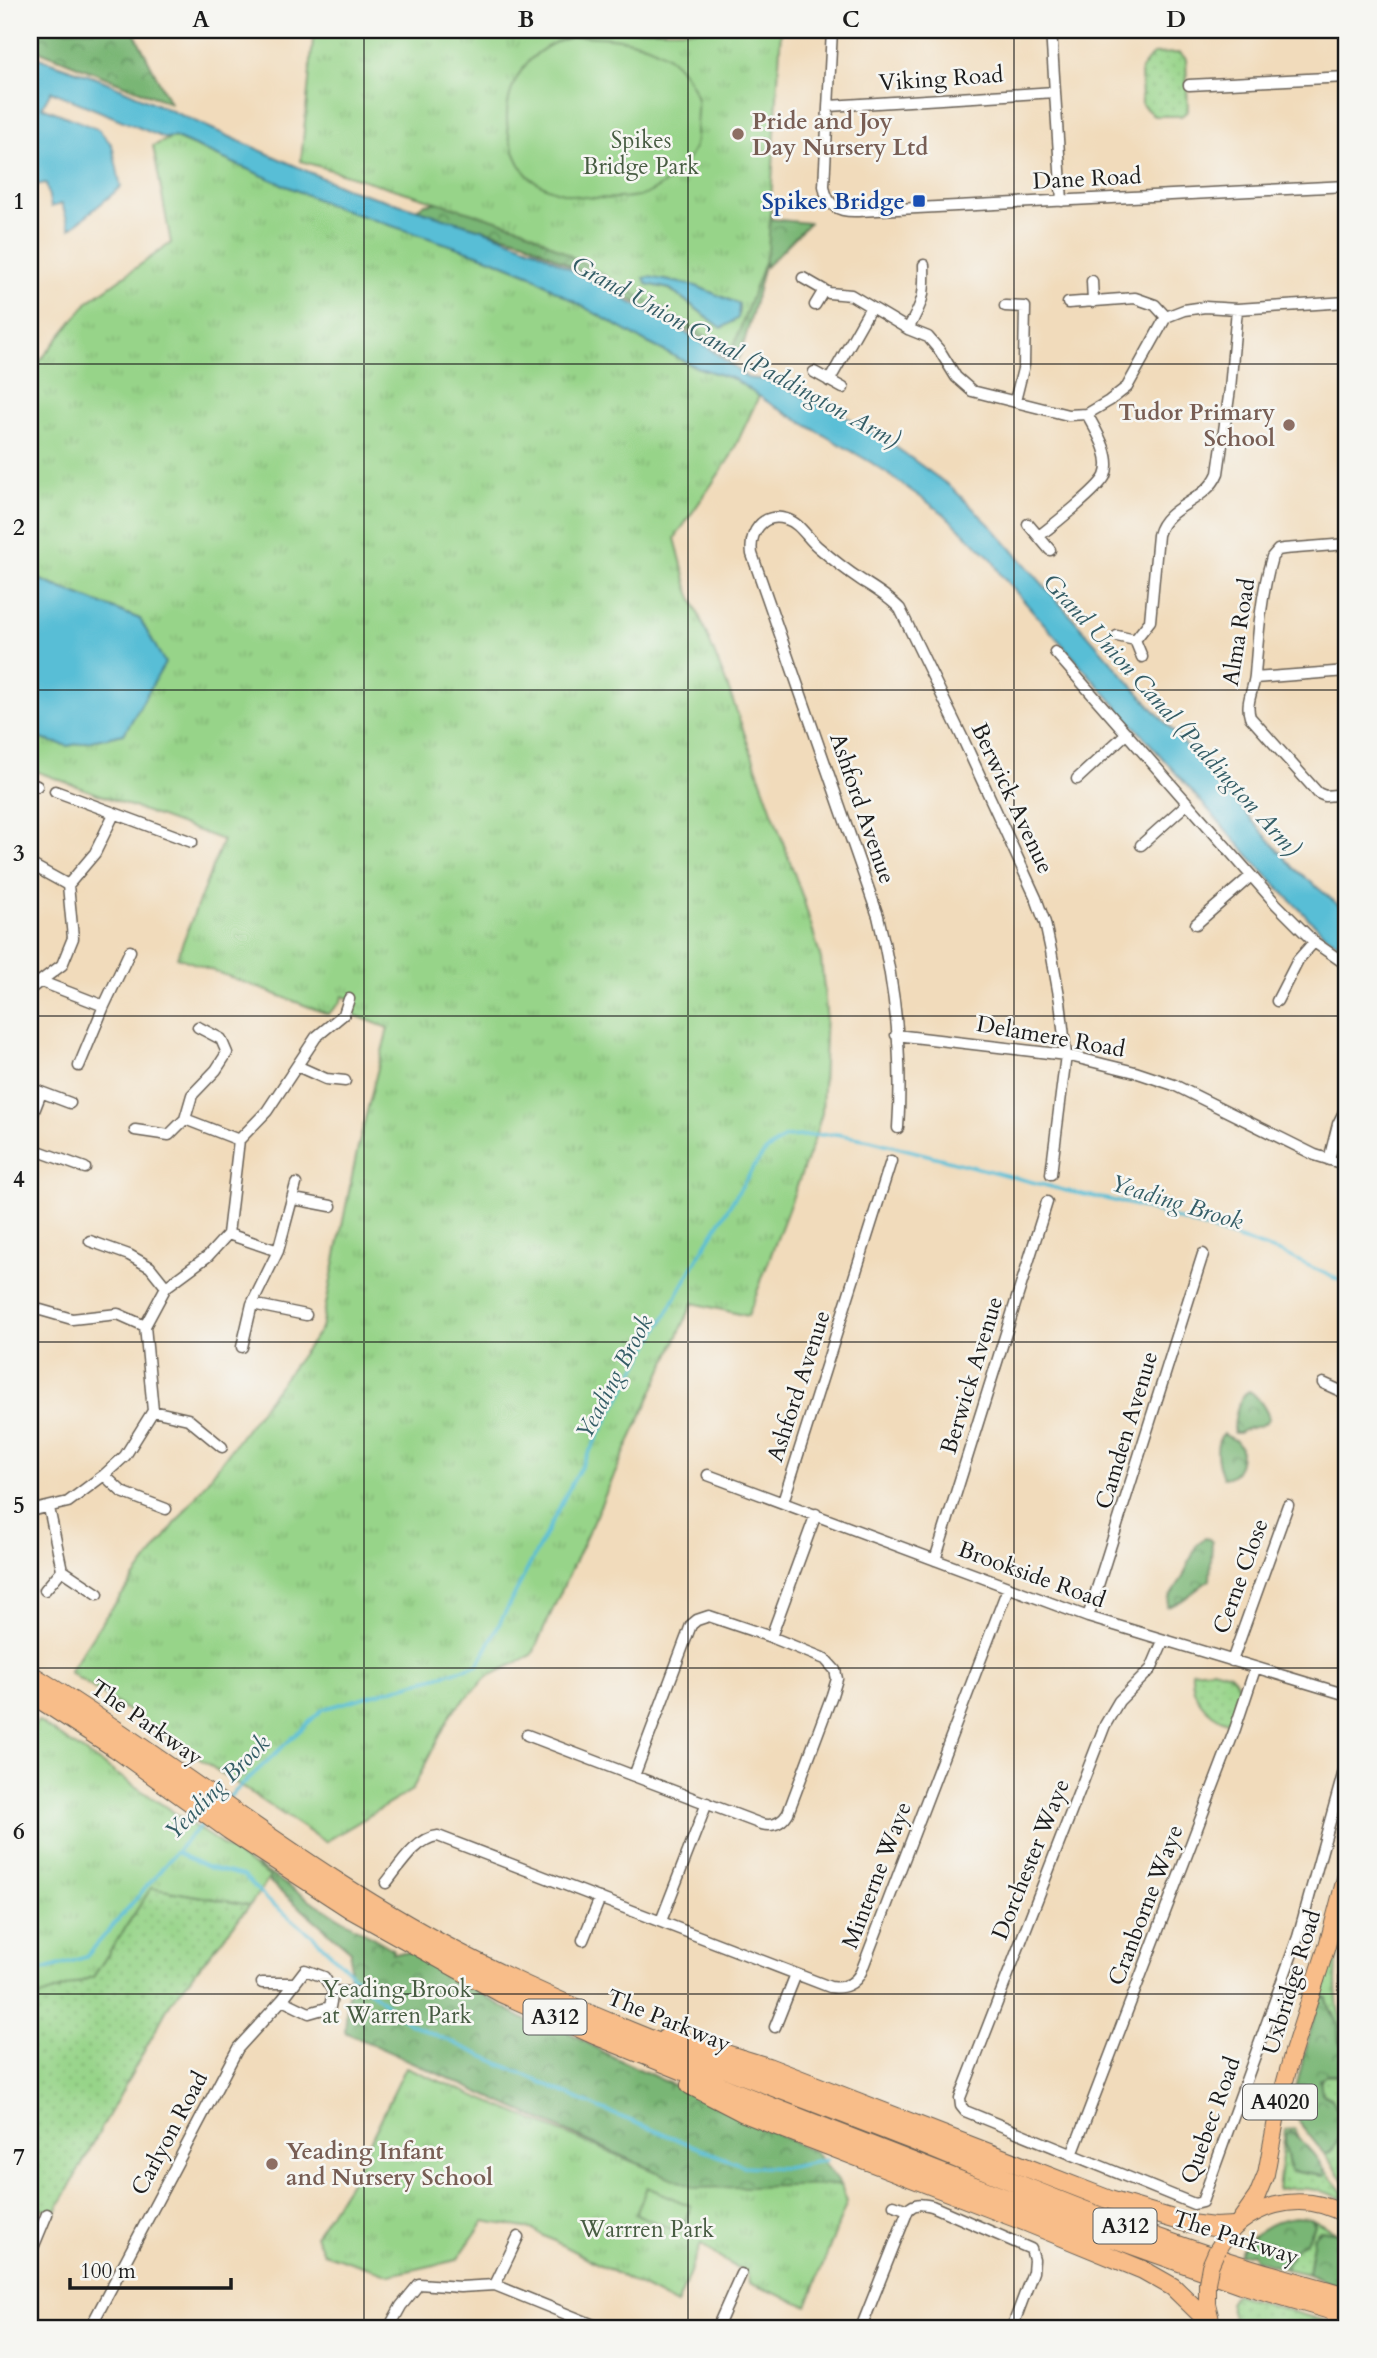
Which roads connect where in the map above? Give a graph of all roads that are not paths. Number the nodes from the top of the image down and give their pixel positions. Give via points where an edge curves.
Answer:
1 (832, 30) edge
2 (1051, 30) edge
3 (1347, 78) edge
4 (1189, 85) dead end
5 (1055, 92) junction
6 (829, 106) junction
7 (1347, 186) edge
8 (1062, 201) junction
9 (924, 265) dead end
10 (803, 278) dead end
11 (1092, 281) dead end
12 (824, 290) junction
13 (1093, 302) junction
14 (1347, 302) edge
15 (1068, 303) dead end
16 (815, 305) dead end
17 (1038, 305) dead end
18 (1005, 306) dead end
19 (1025, 306) junction
20 (871, 307) junction
21 (1237, 309) junction
22 (1166, 317) junction
23 (908, 329) junction
24 (814, 372) dead end
25 (829, 381) junction
26 (843, 388) dead end
27 (1015, 401) junction
28 (1087, 414) junction
29 (771, 518) joint
30 (1028, 524) dead end
31 (1039, 536) junction
32 (1347, 544) edge
33 (1050, 550) dead end
34 (1117, 636) dead end
35 (1135, 640) junction
36 (1055, 652) dead end
37 (1142, 657) dead end
38 (1347, 671) edge
39 (1255, 678) junction
40 (1127, 733) junction
41 (1077, 779) dead end
42 (55, 791) dead end
43 (1347, 794) edge
44 (1188, 803) junction
45 (114, 814) junction
46 (192, 842) dead end
47 (1141, 845) dead end
48 (30, 864) edge
49 (1251, 876) junction
50 (68, 884) junction
51 (1196, 924) dead end
52 (1314, 942) junction
53 (130, 951) dead end
54 (1347, 965) edge
55 (42, 982) junction
56 (30, 989) edge
57 (349, 999) dead end
58 (1277, 1001) dead end
59 (104, 1006) junction
60 (198, 1027) dead end
61 (896, 1035) junction
62 (1066, 1055) junction
63 (79, 1066) dead end
64 (297, 1066) junction
65 (345, 1081) dead end
66 (30, 1088) edge
67 (41, 1093) junction
68 (70, 1103) dead end
69 (1347, 1106) edge
70 (185, 1119) junction
71 (30, 1121) edge
72 (898, 1128) dead end
73 (135, 1130) dead end
74 (239, 1140) junction
75 (30, 1148) edge
76 (1329, 1160) junction
77 (891, 1161) dead end
78 (1347, 1165) edge
79 (85, 1168) dead end
80 (1051, 1174) dead end
81 (296, 1184) dead end
82 (294, 1199) junction
83 (1047, 1202) dead end
84 (331, 1206) dead end
85 (228, 1234) junction
86 (90, 1241) dead end
87 (278, 1251) junction
88 (1203, 1254) dead end
89 (166, 1287) junction
90 (252, 1304) junction
91 (32, 1308) edge
92 (306, 1315) dead end
93 (145, 1326) junction
94 (242, 1347) dead end
95 (1323, 1383) dead end
96 (1347, 1394) edge
97 (153, 1411) junction
98 (222, 1447) dead end
99 (104, 1475) junction
100 (708, 1475) dead end
101 (783, 1502) junction
102 (1289, 1505) dead end
103 (49, 1508) junction
104 (166, 1509) dead end
105 (30, 1511) edge
106 (816, 1514) junction
107 (935, 1560) junction
108 (62, 1570) junction
109 (1008, 1588) junction
110 (45, 1590) dead end
111 (97, 1594) dead end
112 (1088, 1618) junction
113 (771, 1637) junction
114 (1163, 1641) junction
115 (1232, 1661) junction
116 (1255, 1669) junction
117 (30, 1674) edge
118 (30, 1693) edge
119 (1347, 1695) edge
120 (527, 1735) dead end
121 (1347, 1760) edge
122 (634, 1776) junction
123 (195, 1796) junction
124 (707, 1803) junction
125 (1342, 1803) edge
126 (1347, 1871) edge
127 (386, 1883) dead end
128 (600, 1898) junction
129 (661, 1921) junction
130 (583, 1940) dead end
131 (1347, 1942) edge
132 (796, 1974) junction
133 (262, 1983) dead end
134 (295, 1983) junction
135 (1347, 1990) edge
136 (333, 1991) junction
137 (360, 1993) dead end
138 (282, 2000) junction
139 (775, 2027) dead end
140 (600, 2028) junction
141 (961, 2106) joint
142 (1072, 2155) junction
143 (894, 2205) dead end
144 (908, 2210) junction
145 (47, 2214) dead end
146 (1347, 2217) edge
147 (1236, 2225) junction
148 (517, 2237) dead end
149 (30, 2255) edge
150 (741, 2274) dead end
151 (495, 2286) junction
152 (1347, 2296) edge
153 (1347, 2315) edge
154 (1212, 2326) edge
155 (90, 2328) edge
156 (389, 2328) edge
157 (601, 2328) edge
158 (717, 2328) edge
159 (861, 2328) edge
160 (1012, 2328) edge

1 - 6 street
2 - 5 street
3 - 4 street
5 - 6 street, Viking Road
5 - 8 street
6 - 8 street, Dane Road via 824,186 831,205 839,210
7 - 8 street, Dane Road
9 - 23 street via 923,303
10 - 12 street
11 - 13 street
12 - 16 street
12 - 20 street via 851,295
13 - 15 street
13 - 22 street via 1135,298 1155,305
14 - 21 street
17 - 19 street
18 - 19 street
19 - 27 street via 1024,365
20 - 23 street
20 - 25 street
21 - 22 street via 1205,307
21 - 35 street via 1218,473 1203,493 1170,515 1160,528 1152,612
22 - 28 street via 1127,387
23 - 27 street via 928,337 956,377 972,391
24 - 25 street
25 - 26 street
27 - 28 street via 1068,415
28 - 31 street via 1104,447 1105,477
29 - 61 street, Ashford Avenue via 755,531 752,554 878,916
29 - 62 street, Berwick Avenue via 796,524 906,617 1041,910
30 - 31 street
31 - 33 street
32 - 39 street, Alma Road via 1274,553
34 - 35 street
35 - 37 street
36 - 40 street
38 - 39 street
39 - 43 street, Alma Road via 1248,704 1250,717 1318,793
40 - 41 street
40 - 44 street
42 - 45 street
44 - 47 street
44 - 49 street
45 - 46 street
45 - 50 street via 95,853
48 - 50 street
49 - 51 street
49 - 52 street
50 - 55 street via 73,938 62,965
52 - 54 street
52 - 58 street via 1298,960
53 - 59 street
55 - 56 street
55 - 59 street
57 - 64 street via 344,1014 316,1037
59 - 63 street
60 - 70 street via 221,1039 227,1053 192,1095
61 - 62 street, Delamere Road
61 - 72 street, Ashford Avenue
62 - 76 street, Delamere Road via 1174,1085
62 - 80 street, Berwick Avenue
64 - 65 street via 326,1079
64 - 74 street via 267,1111
66 - 67 street
67 - 68 street
67 - 71 street
69 - 76 street
70 - 73 street via 169,1135
70 - 74 street
74 - 85 street
75 - 79 street
76 - 78 street, Delamere Road
77 - 101 street, Ashford Avenue
81 - 82 street
82 - 84 street
82 - 87 street
83 - 107 street, Berwick Avenue
85 - 87 street
85 - 89 street via 208,1256
86 - 89 street via 150,1267
87 - 90 street
88 - 112 street, Camden Avenue
89 - 93 street
90 - 92 street
90 - 94 street
91 - 93 street via 72,1319 118,1314
93 - 97 street
95 - 96 street
97 - 98 street via 188,1419
97 - 99 street via 125,1456
99 - 103 street via 68,1502
99 - 104 street via 122,1492
100 - 101 street, Brookside Road
101 - 106 street, Brookside Road
102 - 115 street, Cerne Close
103 - 105 street
103 - 108 street
106 - 107 street, Brookside Road
106 - 113 street
107 - 109 street, Brookside Road
108 - 110 street
108 - 111 street
109 - 112 street, Brookside Road
109 - 132 street, Minterne Waye via 859,1977 836,1987
112 - 114 street, Brookside Road
113 - 122 street via 709,1616 694,1622
113 - 124 street via 825,1659 837,1675 794,1797 785,1817 770,1825
114 - 115 street, Brookside Road
114 - 141 street, Dorchester Waye via 1151,1668 1109,1717 991,2014
115 - 116 street, Brookside Road
116 - 119 street, Brookside Road
116 - 142 street, Cranborne Waye
117 - 123 highway, The Parkway / A312 via 124,1735
118 - 123 highway, The Parkway / A312
120 - 122 street
121 - 125 street, Quebec Road
122 - 124 street
123 - 140 highway, The Parkway / A312 via 357,1895
124 - 129 street
125 - 142 street, Quebec Road via 1202,2202 1194,2204
126 - 147 main road, Uxbridge Road / A4020 via 1284,2086 1266,2174
127 - 128 street via 420,1843 438,1836
128 - 129 street
128 - 130 street
129 - 132 street, Minterne Waye
131 - 135 main road, Uxbridge Road
132 - 139 street
133 - 134 street
134 - 136 street, Carlyon Road via 305,1970 324,1977
134 - 138 street, Carlyon Road
136 - 137 street
136 - 138 street via 330,2007 309,2013
138 - 155 street, Carlyon Road via 238,2048
140 - 147 highway, A312 via 659,2033 757,2064 1135,2208 1196,2225
140 - 152 highway, The Parkway / A312 via 777,2090 1165,2241
140 - 153 highway, The Parkway / A312 via 904,2160 1146,2251
140 - 154 highway, A312 via 744,2113 1143,2270 1167,2282
141 - 142 street, Quebec Road
143 - 144 street
144 - 159 street
144 - 160 street via 915,2204 932,2206 1031,2249 1032,2272
145 - 149 street
146 - 147 main road via 1324,2205 1293,2202 1258,2210
147 - 154 main road, Uxbridge Road, bridge via 1210,2266 1207,2304
148 - 151 street
150 - 158 street
151 - 156 street via 419,2284
151 - 157 street

